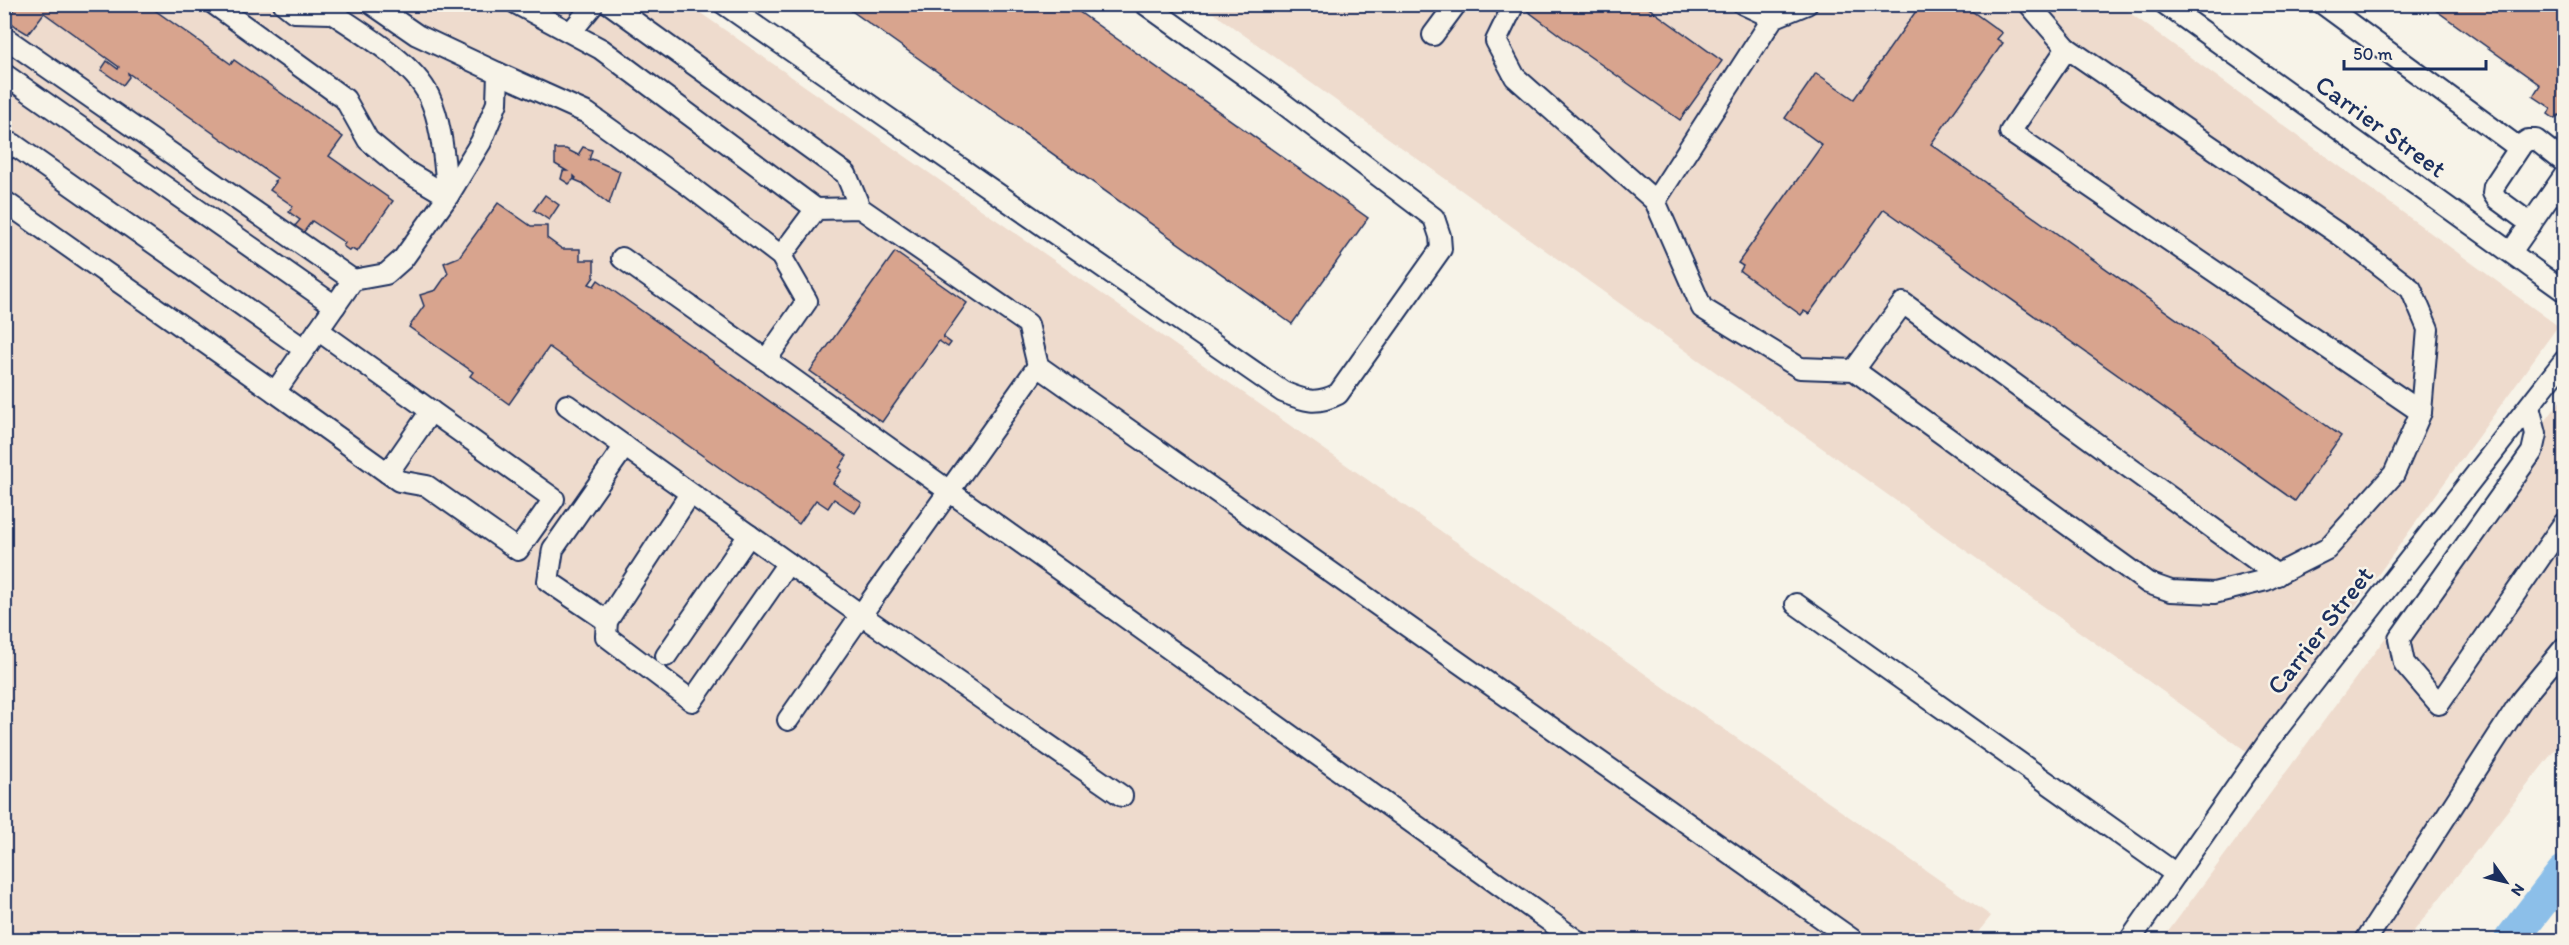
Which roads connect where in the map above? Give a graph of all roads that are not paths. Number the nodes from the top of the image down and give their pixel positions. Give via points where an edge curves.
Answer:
1 (214, 4) edge
2 (284, 4) edge
3 (372, 4) edge
4 (517, 4) edge
5 (594, 4) edge
6 (610, 4) edge
7 (724, 4) edge
8 (1146, 4) edge
9 (1456, 4) edge
10 (1514, 4) edge
11 (1743, 4) edge
12 (1807, 4) edge
13 (2029, 4) edge
14 (2165, 4) edge
15 (2323, 4) edge
16 (326, 7) edge
17 (1773, 18) junction
18 (571, 32) junction
19 (1433, 36) dead end
20 (4, 38) edge
21 (2067, 48) junction
22 (498, 73) junction
23 (4, 74) edge
24 (2520, 148) junction
25 (4, 151) edge
26 (2565, 162) edge
27 (2565, 176) edge
28 (448, 196) junction
29 (4, 201) edge
30 (1655, 201) junction
31 (860, 208) junction
32 (816, 209) junction
33 (2531, 224) junction
34 (2511, 252) junction
35 (781, 256) junction
36 (622, 258) dead end
37 (353, 279) junction
38 (2561, 283) edge
39 (335, 306) junction
40 (318, 330) junction
41 (304, 349) junction
42 (766, 360) junction
43 (2565, 361) edge
44 (1038, 366) junction
45 (1854, 370) junction
46 (275, 392) junction
47 (567, 405) dead end
48 (2529, 407) junction
49 (431, 411) junction
50 (2421, 412) junction
51 (625, 446) junction
52 (388, 473) junction
53 (949, 492) junction
54 (690, 494) junction
55 (2565, 523) edge
56 (749, 535) junction
57 (788, 563) junction
58 (2277, 575) junction
59 (1796, 604) dead end
60 (861, 615) junction
61 (607, 621) junction
62 (2565, 648) edge
63 (666, 656) dead end
64 (788, 720) dead end
65 (1122, 796) dead end
66 (2176, 874) junction
67 (1576, 940) edge
68 (1853, 940) edge
69 (2130, 940) edge
70 (2366, 940) edge

1 - 28 street via 345,99 368,140 404,170
2 - 16 street via 294,12
3 - 22 street via 417,35
4 - 18 street
5 - 18 street
6 - 31 street via 846,174
7 - 8 street via 1283,392 1301,400 1323,402 1338,394 1441,249 1434,218
9 - 19 street
10 - 30 street via 1496,41 1515,77
11 - 17 street
12 - 17 street
13 - 21 street
14 - 34 street, Carrier Street
15 - 24 street
16 - 28 street via 417,76 437,116
17 - 30 street
18 - 32 street via 601,48
20 - 37 street
21 - 50 street via 2346,239 2411,289 2428,329
21 - 50 street via 2010,132
22 - 28 street via 497,103 481,142
22 - 35 street via 587,113
23 - 39 street
24 - 26 street via 2528,140 2536,140
24 - 33 street via 2493,193
25 - 41 street via 13,144
27 - 33 street
28 - 37 street via 403,259 386,274
29 - 46 street
30 - 45 street via 1702,308 1800,368
31 - 32 street
31 - 44 street via 1028,324
32 - 35 street
33 - 34 street
34 - 38 street, Carrier Street
35 - 42 street via 807,301
36 - 42 street
37 - 39 street
39 - 40 street
40 - 41 street
40 - 49 street
41 - 46 street
42 - 53 street
43 - 48 street, Carrier Street
44 - 53 street
44 - 68 street
45 - 58 street via 2148,583 2171,591 2214,593
45 - 58 street via 1903,303
46 - 52 street
47 - 51 street
48 - 55 street via 2536,434 2532,452 2399,639 2404,663 2439,704
48 - 66 street, Carrier Street via 2274,732
49 - 52 street
49 - 52 street via 554,499 518,550 427,486 399,481
50 - 58 street via 2394,474 2327,549
51 - 54 street
51 - 61 street via 553,549 548,581
53 - 60 street
53 - 67 street
54 - 56 street
54 - 61 street
56 - 57 street
56 - 63 street
57 - 60 street
57 - 61 street via 692,700 606,636
59 - 66 street
60 - 64 street
60 - 65 street
62 - 70 street via 2522,699
66 - 69 street, Carrier Street

